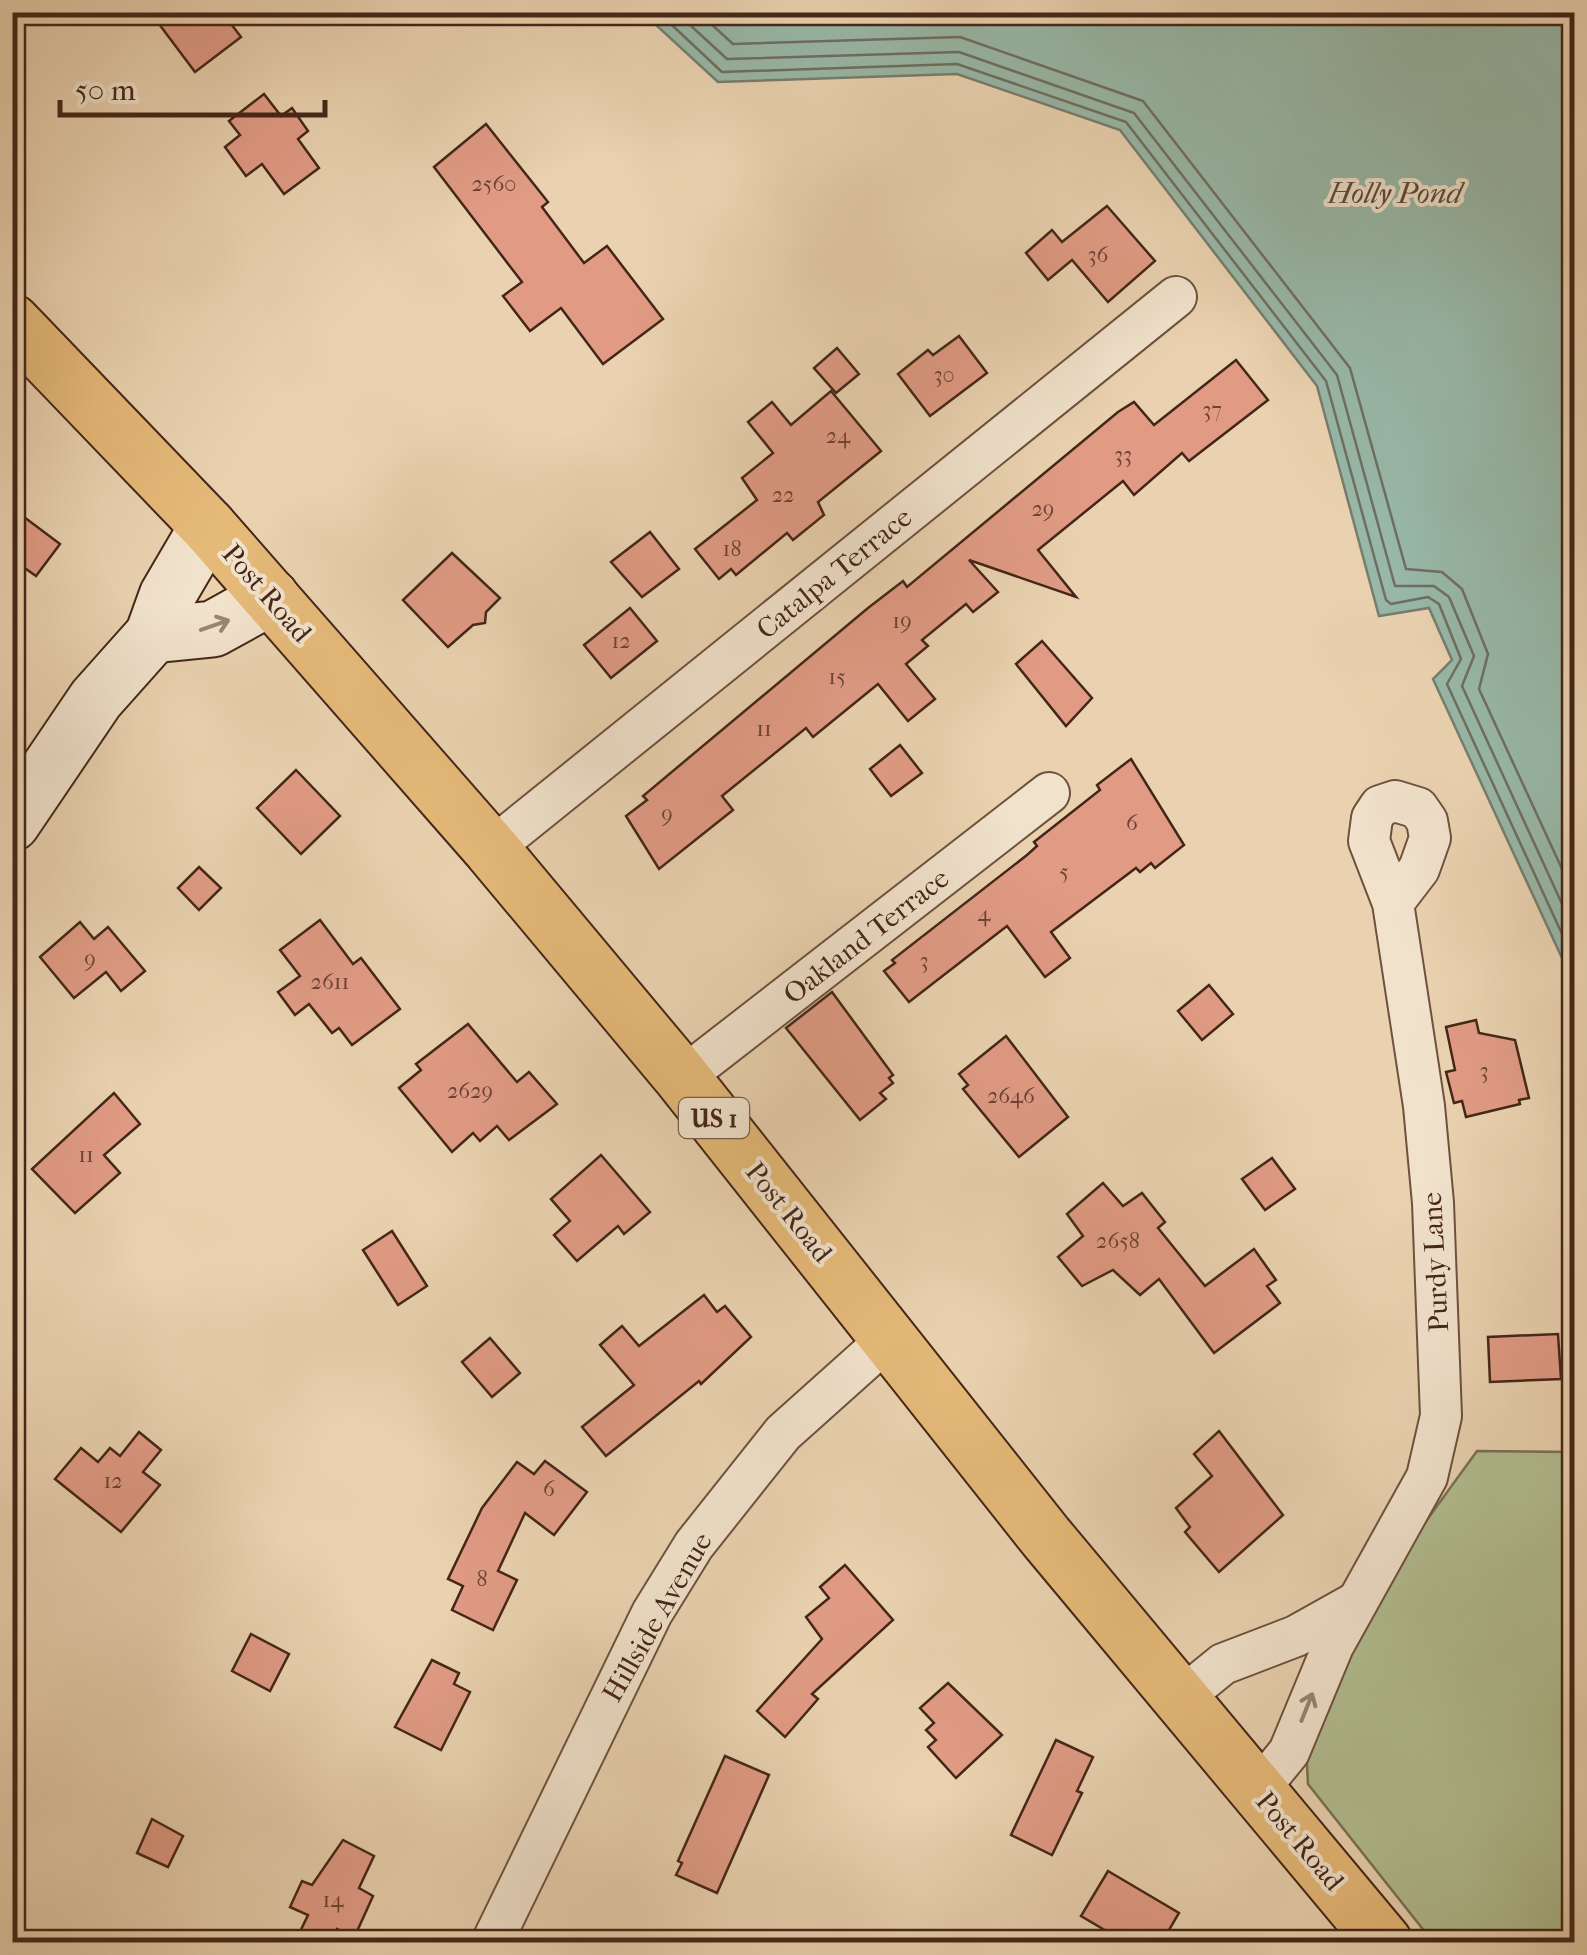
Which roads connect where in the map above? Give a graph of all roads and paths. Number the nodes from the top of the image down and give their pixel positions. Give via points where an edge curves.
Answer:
1 (1176, 297) dead end
2 (12, 322) edge
3 (208, 526) junction
4 (271, 597) junction
5 (153, 635) junction
6 (1049, 794) dead end
7 (12, 823) edge
8 (491, 849) junction
9 (1394, 903) dead end
10 (682, 1078) junction
11 (888, 1339) junction
12 (1355, 1603) junction
13 (1180, 1699) junction
14 (1258, 1790) junction
15 (492, 1942) edge
16 (1384, 1942) edge

1 - 8 street, Catalpa Terrace
2 - 3 main road, Post Road / US 1
3 - 4 main road, Post Road / US 1
3 - 5 main road via 166,596
5 -> 4 main road via 214,629
4 - 8 main road, Post Road / US 1
5 - 7 main road via 96,699
6 - 10 street, Oakland Terrace
8 - 10 main road, Post Road / US 1
9 - 12 street, Purdy Lane via 1431,1184 1441,1416 1427,1478
10 - 11 main road, Post Road / US 1
11 - 13 main road, Post Road / US 1
11 - 15 street, Hillside Avenue via 783,1433 694,1546 652,1613
12 - 13 street, Purdy Lane via 1296,1636 1223,1664
14 -> 12 street, Purdy Lane via 1289,1752
13 - 14 main road, Post Road / US 1
14 - 16 main road, Post Road / US 1

